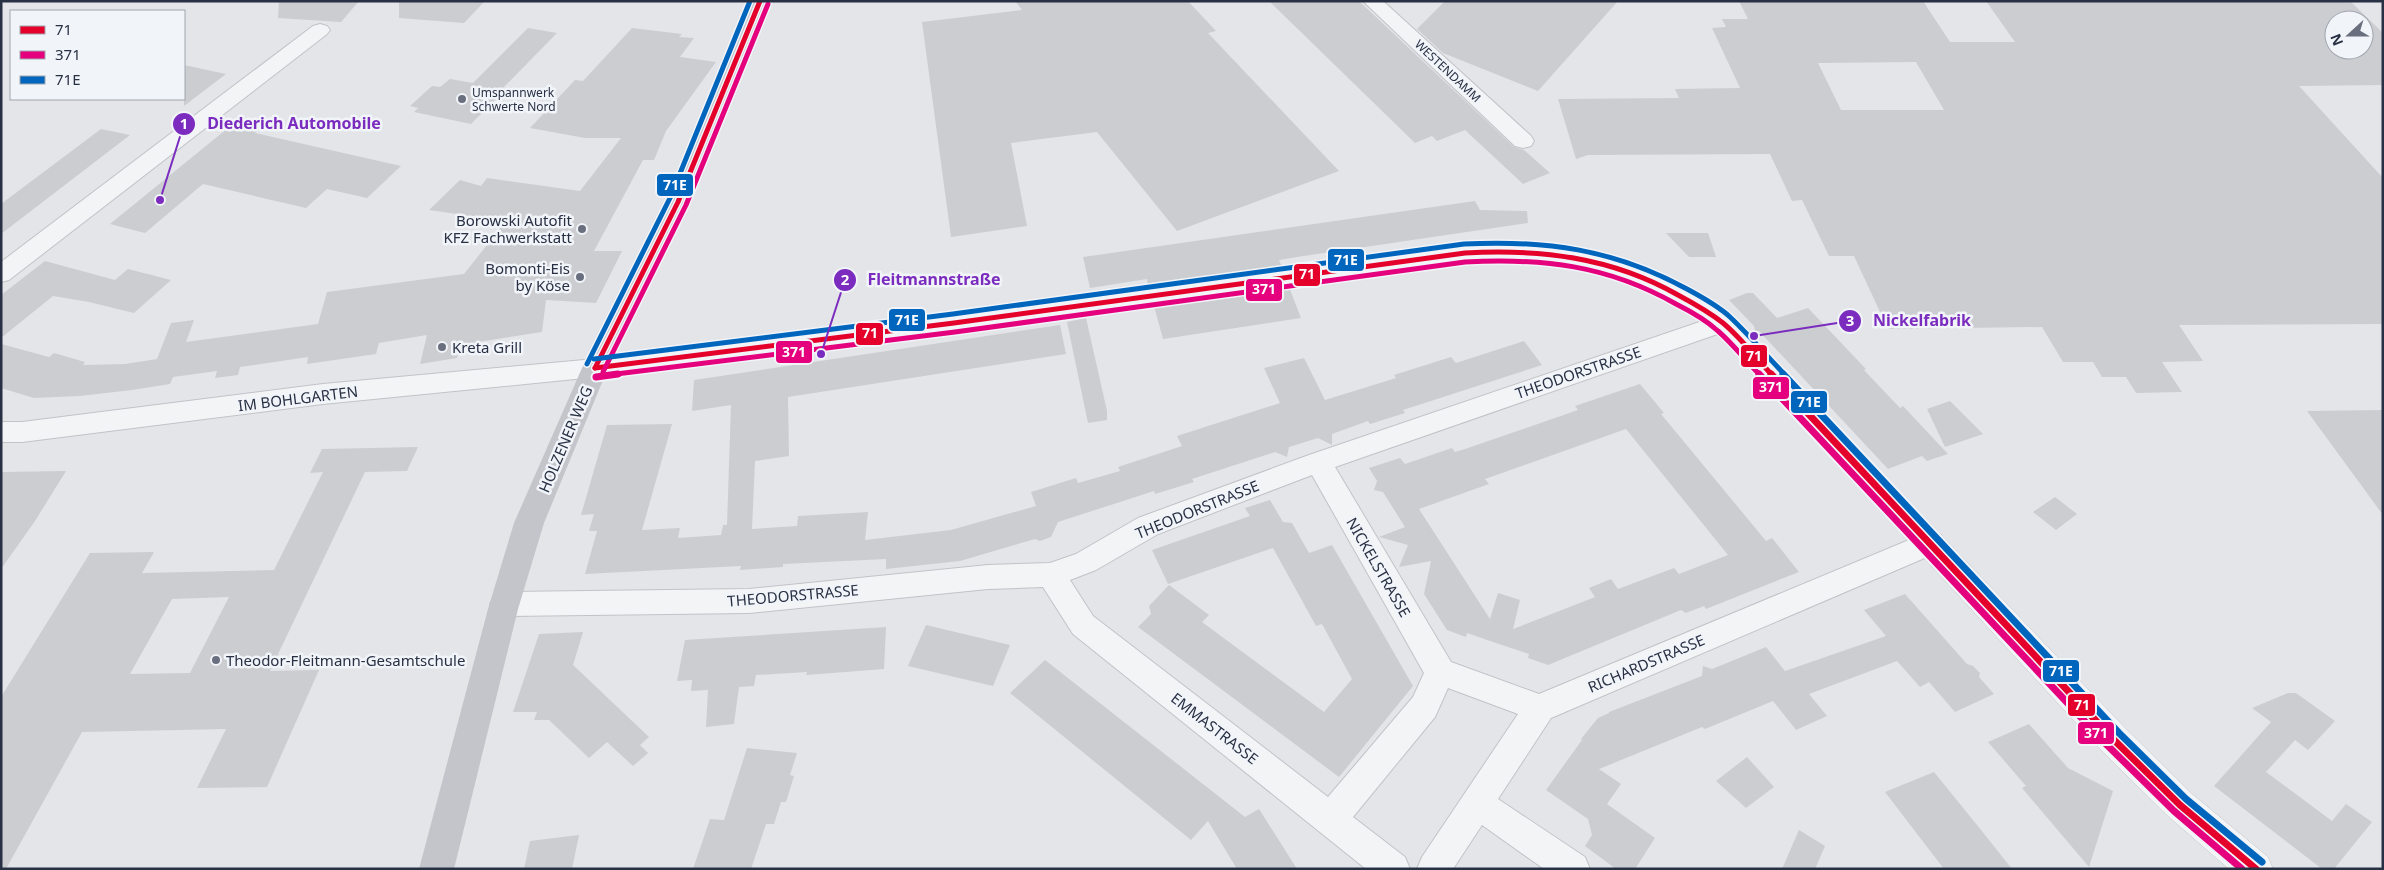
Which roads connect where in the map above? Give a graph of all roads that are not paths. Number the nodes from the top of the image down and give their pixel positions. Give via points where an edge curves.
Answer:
1 (760, 1) edge
2 (1372, 1) edge
3 (320, 30) dead end
4 (1523, 141) dead end
5 (1, 274) edge
6 (1723, 323) junction
7 (595, 368) junction
8 (1, 432) edge
9 (1318, 462) junction
10 (1931, 543) junction
11 (1051, 575) junction
12 (505, 604) junction
13 (1440, 672) junction
14 (1540, 708) junction
15 (1478, 804) junction
16 (1331, 818) junction
17 (436, 869) edge
18 (1393, 869) edge
19 (1434, 869) edge
20 (1573, 869) edge
21 (2256, 869) edge

1 - 7 main road, HOLZENER WEG via 678,202
2 - 4 street, WESTENDAMM
3 - 5 street
6 - 7 street via 1671,290 1628,272 1576,257 1522,250 1488,250 836,339
6 - 9 street, THEODORSTRASSE
6 - 10 street
7 - 8 street, IM BOHLGARTEN via 340,392
7 - 12 main road, HOLZENER WEG via 529,523
9 - 11 street, THEODORSTRASSE via 1148,526 1086,562
9 - 13 street, NICKELSTRASSE
10 - 14 street, RICHARDSTRASSE
10 - 21 street via 2113,739 2180,805
11 - 12 street, THEODORSTRASSE via 988,577 749,601
11 - 16 street, EMMASTRASSE via 1083,625
12 - 17 main road, HOLZENER WEG
13 - 14 street
13 - 16 street via 1424,708
14 - 15 street
15 - 19 street
15 - 20 street
16 - 18 street, EMMASTRASSE

